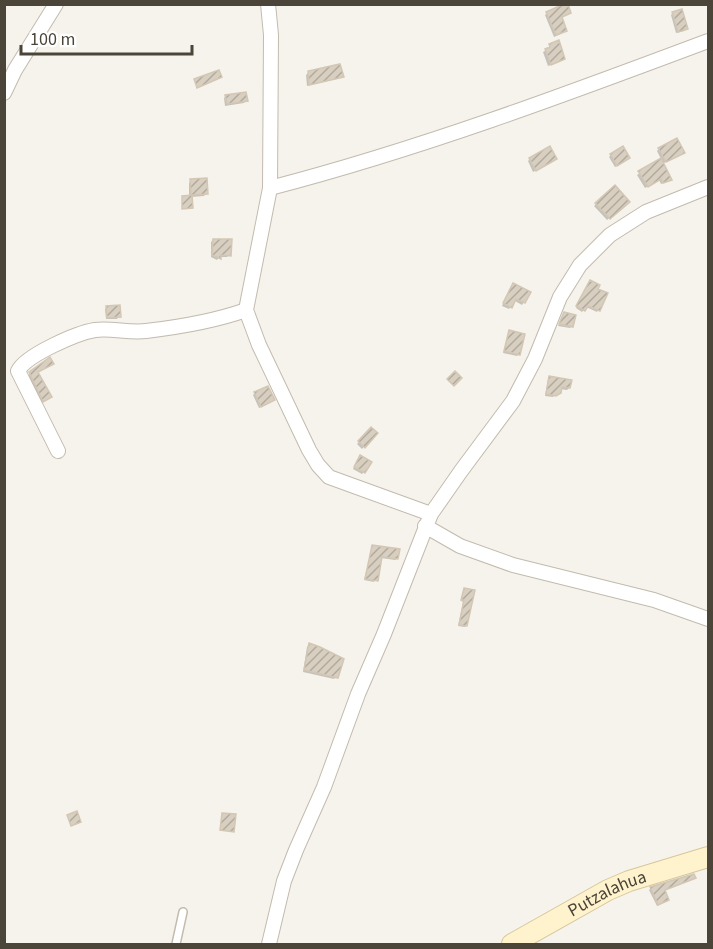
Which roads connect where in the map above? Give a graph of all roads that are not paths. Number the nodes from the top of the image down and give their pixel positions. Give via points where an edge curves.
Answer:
1 (56, 4) edge
2 (268, 4) edge
3 (708, 40) edge
4 (4, 93) edge
5 (708, 187) edge
6 (270, 188) junction
7 (246, 310) junction
8 (58, 451) dead end
9 (428, 520) junction
10 (708, 619) edge
11 (708, 856) edge
12 (183, 912) dead end
13 (176, 945) edge
14 (269, 945) edge
15 (512, 945) edge

1 - 4 street
2 - 6 street
3 - 6 street via 534,106 342,170
5 - 9 street via 646,212 610,235 580,265 560,297 513,401
6 - 7 street
7 - 8 street via 224,318 147,331 94,330 52,346 25,362 18,371
7 - 9 street via 318,465 329,477
9 - 10 street via 460,546 513,565 654,600
9 - 14 street via 284,881
11 - 15 street, Putzalahua via 608,890
12 - 13 lane

